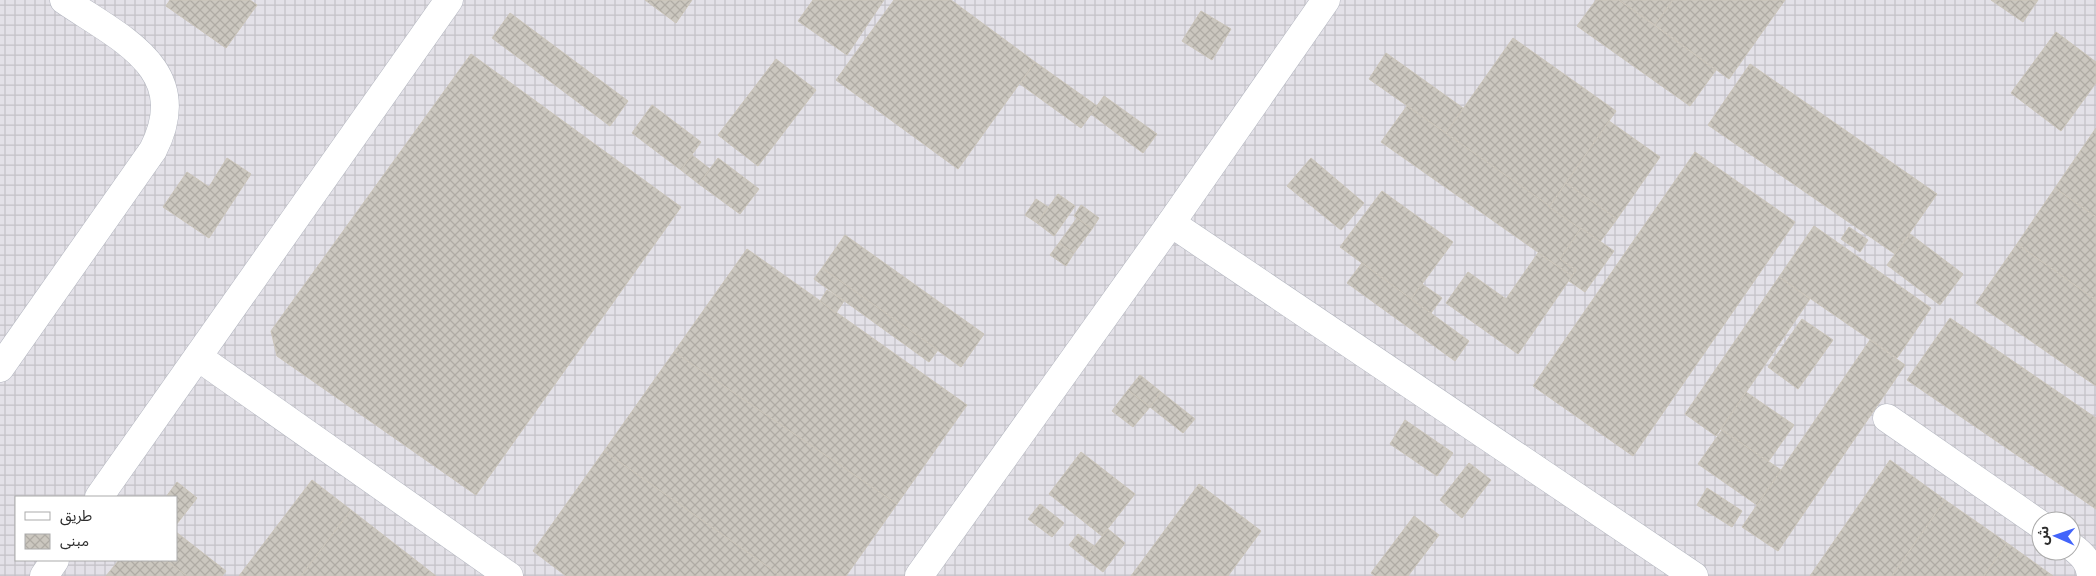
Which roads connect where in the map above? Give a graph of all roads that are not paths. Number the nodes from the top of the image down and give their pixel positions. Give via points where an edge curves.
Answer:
1 (64, 0) edge
2 (449, 0) edge
3 (1326, 0) edge
4 (1171, 223) junction
5 (198, 357) junction
6 (0, 368) edge
7 (1887, 418) dead end
8 (101, 496) edge
9 (2031, 518) edge
10 (2081, 553) edge
11 (54, 561) edge
12 (44, 576) edge
13 (509, 576) edge
14 (919, 576) edge
15 (1694, 576) edge
16 (2091, 576) edge

1 - 6 street via 138,50 151,64 165,98 165,116 153,150
2 - 5 street
3 - 4 street
4 - 14 street
4 - 15 street
5 - 8 street
5 - 13 street
7 - 9 street
10 - 16 street
11 - 12 street

